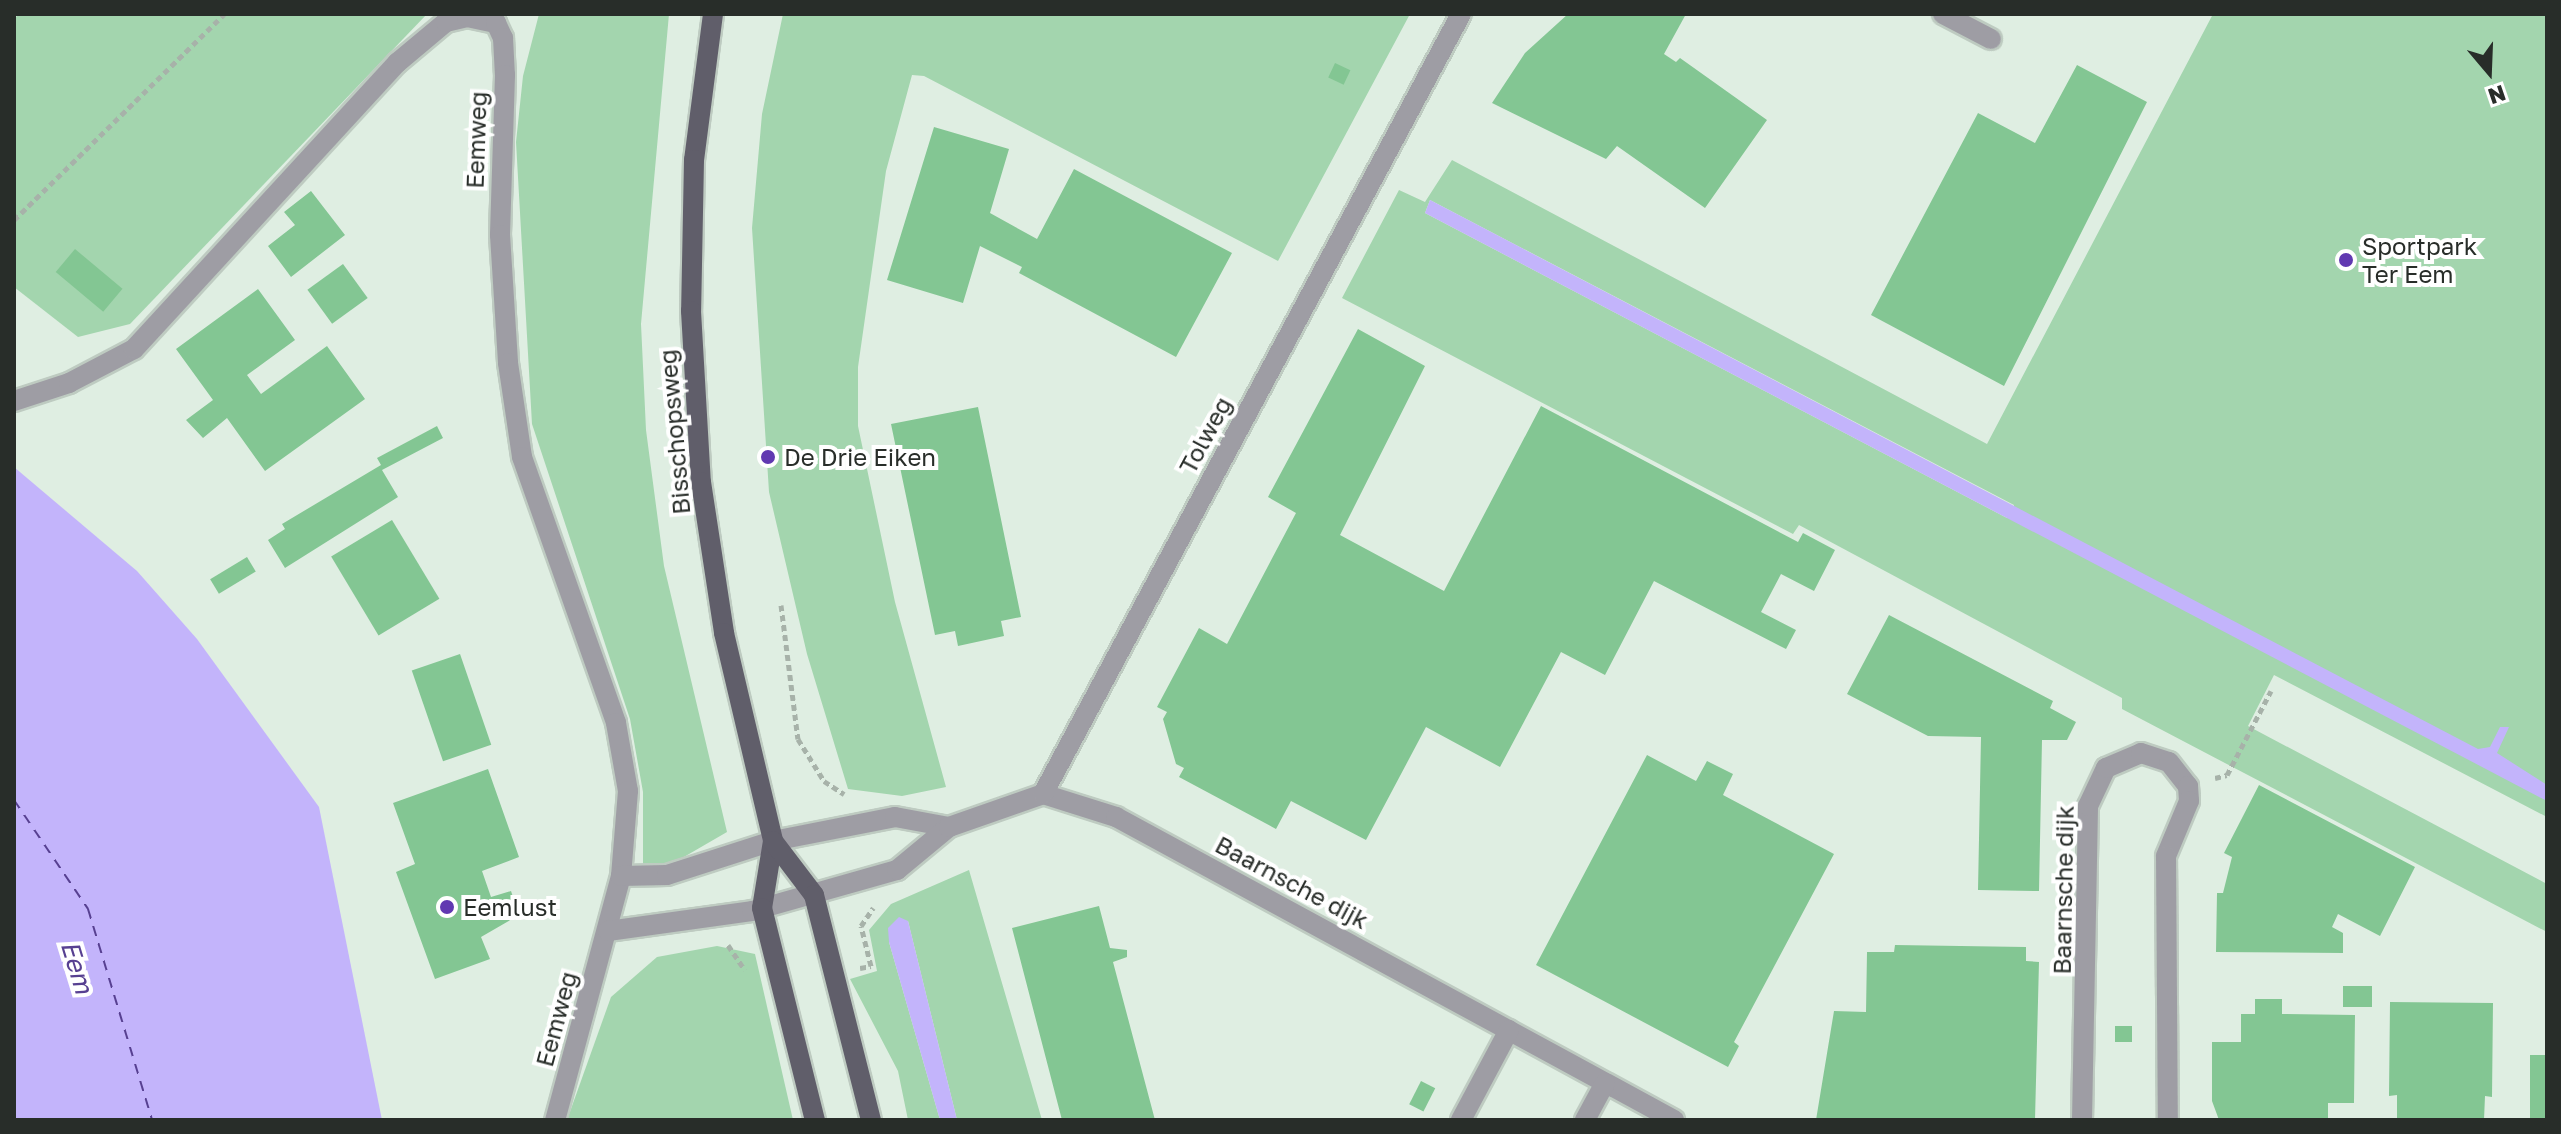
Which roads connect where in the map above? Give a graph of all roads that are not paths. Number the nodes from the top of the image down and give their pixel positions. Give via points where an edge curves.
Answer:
1 (713, 14) edge
2 (1461, 14) edge
3 (1943, 14) edge
4 (1991, 39) dead end
5 (14, 401) edge
6 (1043, 794) junction
7 (949, 827) junction
8 (773, 841) junction
9 (621, 876) junction
10 (814, 895) junction
11 (762, 908) junction
12 (608, 931) junction
13 (1509, 1030) junction
14 (1605, 1083) junction
15 (1661, 1117) edge
16 (555, 1120) edge
17 (815, 1120) edge
18 (871, 1120) edge
19 (1461, 1120) edge
20 (1585, 1120) edge
21 (2082, 1120) edge
22 (2168, 1120) edge

1 - 8 main road, Bisschopsweg via 694,160 691,311 701,482 724,633
2 - 6 street, Tolweg
3 - 4 street
5 - 9 street, Eemweg via 69,383 134,349 397,63 446,22 467,17 496,23 504,63 500,235 508,363 529,489 616,723 628,791
6 - 7 street
6 - 13 street, Baarnsche dijk via 1116,817
7 - 8 street via 881,819
7 - 10 street via 897,870
8 - 9 street via 667,875
8 - 10 main road, Bisschopsweg
8 - 11 main road, Bisschopsweg
9 - 12 street, Eemweg
10 - 11 street
10 - 18 main road, Bisschopsweg
11 - 12 street
11 - 17 main road, Bisschopsweg
12 - 16 street, Eemweg
13 - 14 street, Baarnsche dijk
13 - 19 street
14 - 15 street, Baarnsche dijk
14 - 20 street
21 - 22 street, Baarnsche dijk via 2093,784 2121,757 2141,753 2169,762 2188,786 2189,801 2166,856

